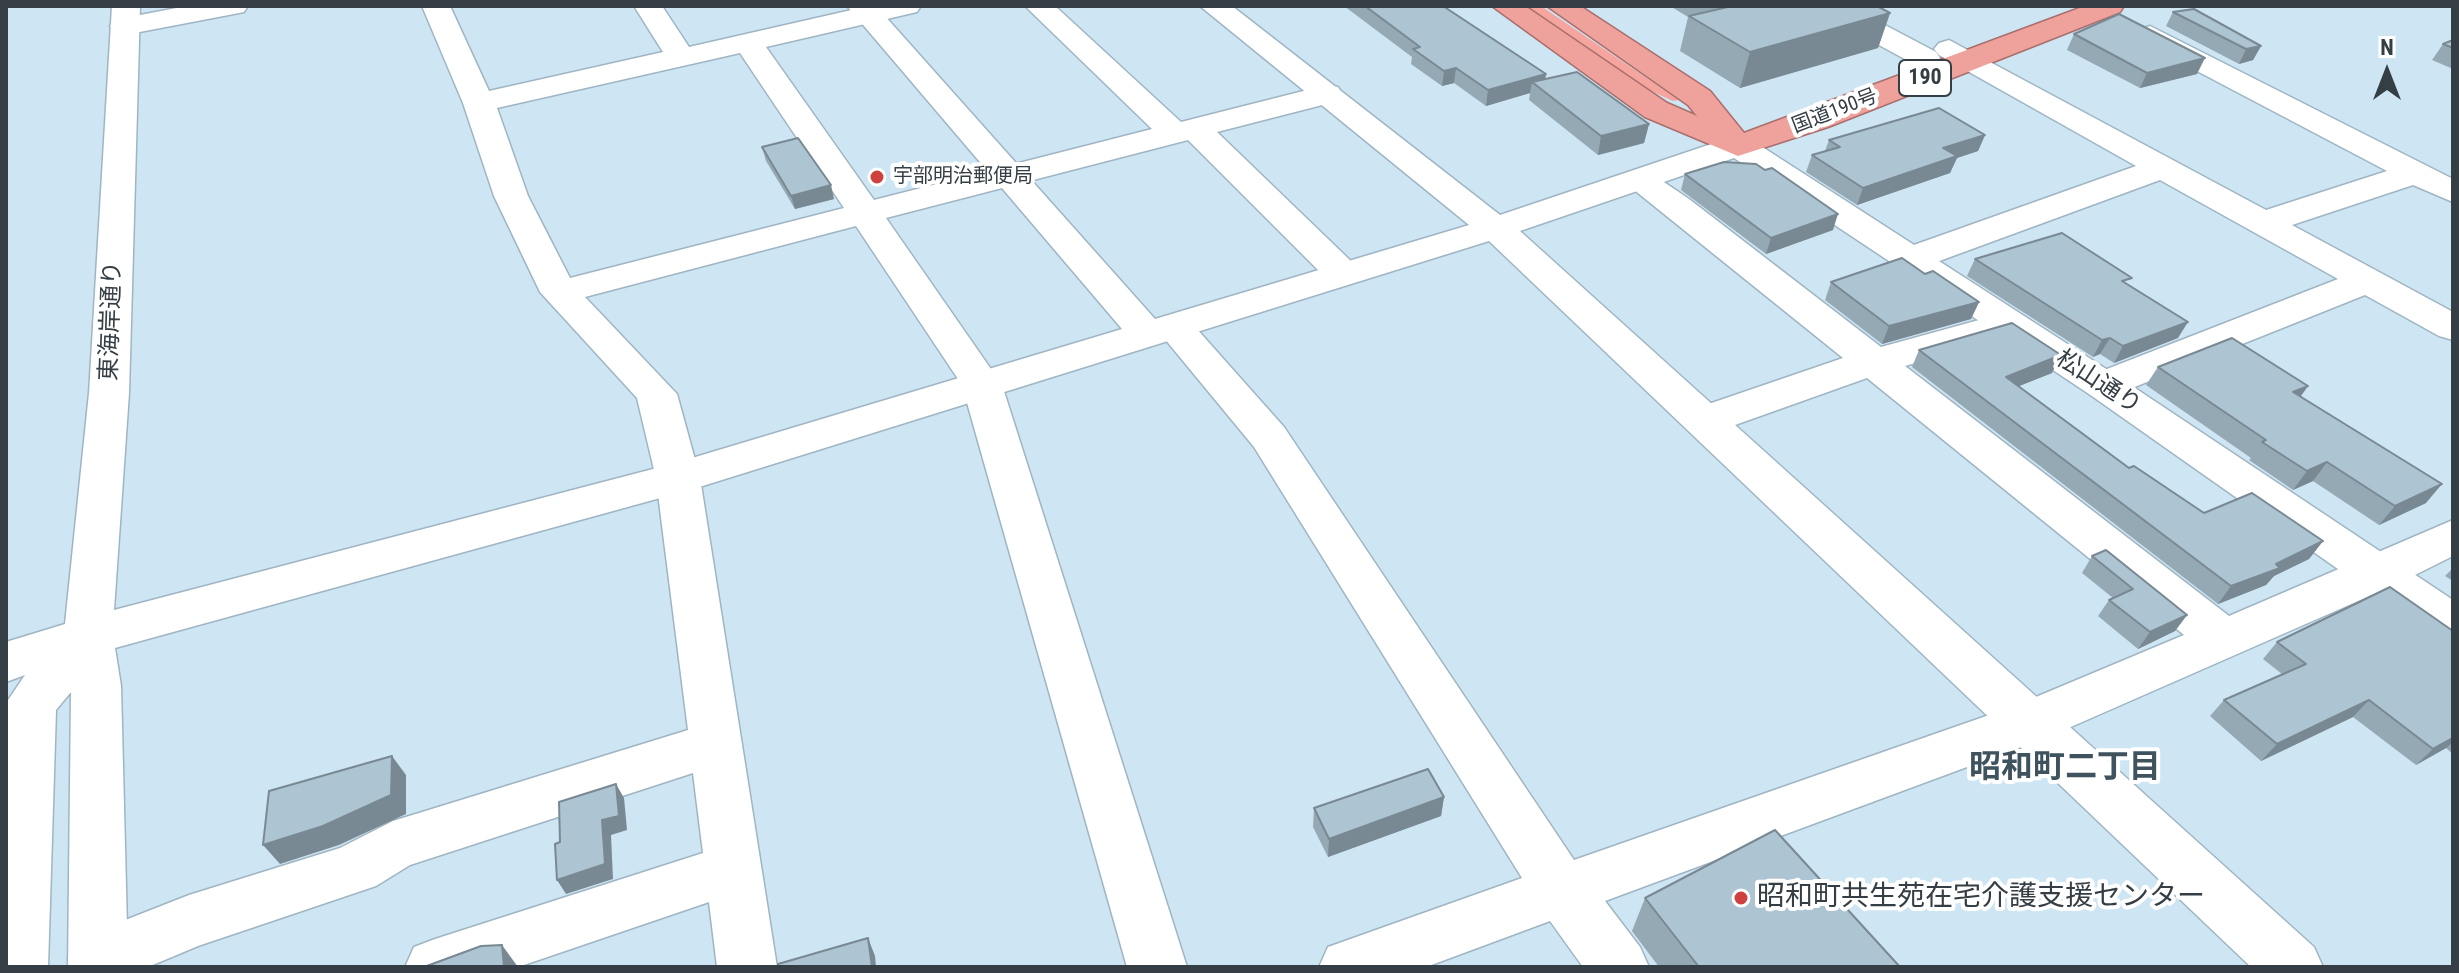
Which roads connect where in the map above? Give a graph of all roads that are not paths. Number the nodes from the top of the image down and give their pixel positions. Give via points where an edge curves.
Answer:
1 (234, 6) edge
2 (436, 6) edge
3 (648, 6) edge
4 (907, 6) edge
5 (1039, 6) edge
6 (1214, 6) edge
7 (1506, 6) edge
8 (1561, 6) edge
9 (1828, 6) edge
10 (2057, 6) edge
11 (2107, 6) edge
12 (865, 10) edge
13 (125, 16) edge
14 (748, 42) junction
15 (1948, 56) junction
16 (681, 57) junction
17 (1327, 94) junction
18 (479, 103) junction
19 (1185, 131) junction
20 (1738, 146) junction
21 (2164, 167) junction
22 (2415, 173) junction
23 (1008, 176) junction
24 (1640, 181) junction
25 (2453, 192) edge
26 (865, 213) junction
27 (2262, 223) junction
28 (1495, 228) junction
29 (1910, 259) junction
30 (1342, 273) junction
31 (2367, 281) junction
32 (559, 292) junction
33 (2008, 324) junction
34 (2453, 328) edge
35 (1161, 331) junction
36 (1873, 362) junction
37 (982, 385) junction
38 (2103, 385) junction
39 (1706, 420) junction
40 (678, 478) junction
41 (2453, 536) edge
42 (2380, 572) junction
43 (2453, 625) edge
44 (88, 636) junction
45 (2222, 638) junction
46 (6, 645) edge
47 (6, 662) edge
48 (2030, 722) junction
49 (714, 744) junction
50 (731, 869) junction
51 (1560, 888) junction
52 (98, 963) edge
53 (18, 967) edge
54 (435, 967) edge
55 (747, 967) edge
56 (1157, 967) edge
57 (1349, 967) edge
58 (1619, 967) edge
59 (2293, 967) edge

1 - 13 street
2 - 18 street
3 - 16 street
4 - 12 street
5 - 19 street
6 - 17 street
7 - 20 highway via 1656,110
8 - 20 highway via 1699,98
9 - 15 street
10 - 15 highway, 国道190号 / 190
11 - 15 highway, 国道190号 / 190
11 - 22 street via 2124,21
12 - 14 street
12 - 23 street
13 - 44 street, 東海岸通り via 109,393
14 - 16 street
14 - 26 street
15 - 20 highway, 国道190号 / 190 via 1817,120
15 - 20 highway, 国道190号 / 190 via 1796,109
15 - 21 street
16 - 18 street
17 - 19 street
17 - 28 street
18 - 32 street via 511,196
19 - 23 street
19 - 30 street
20 - 24 street
20 - 29 street, 松山通り
21 - 27 street
21 - 29 street
22 - 25 street
22 - 27 street
23 - 26 street
23 - 35 street
24 - 28 street
24 - 36 street
26 - 32 street
26 - 37 street
27 - 31 street
28 - 30 street
28 - 39 street
29 - 33 street, 松山通り
30 - 35 street
31 - 34 street
31 - 38 street
32 - 40 street via 657,394
33 - 36 street
33 - 38 street, 松山通り
35 - 37 street
35 - 51 street via 1269,437
36 - 39 street
36 - 45 street
37 - 40 street
37 - 56 street
38 - 42 street, 松山通り
39 - 48 street
40 - 44 street
40 - 49 street
41 - 42 street
42 - 43 street, 松山通り
42 - 45 street
44 - 46 street
44 - 47 street
44 - 52 street, 東海岸通り via 96,686
44 - 53 street via 31,704
45 - 48 street
48 - 51 street
48 - 59 street
49 - 50 street
49 - 52 street via 393,846 356,868 189,922
50 - 54 street
50 - 55 street
51 - 57 street
51 - 58 street

